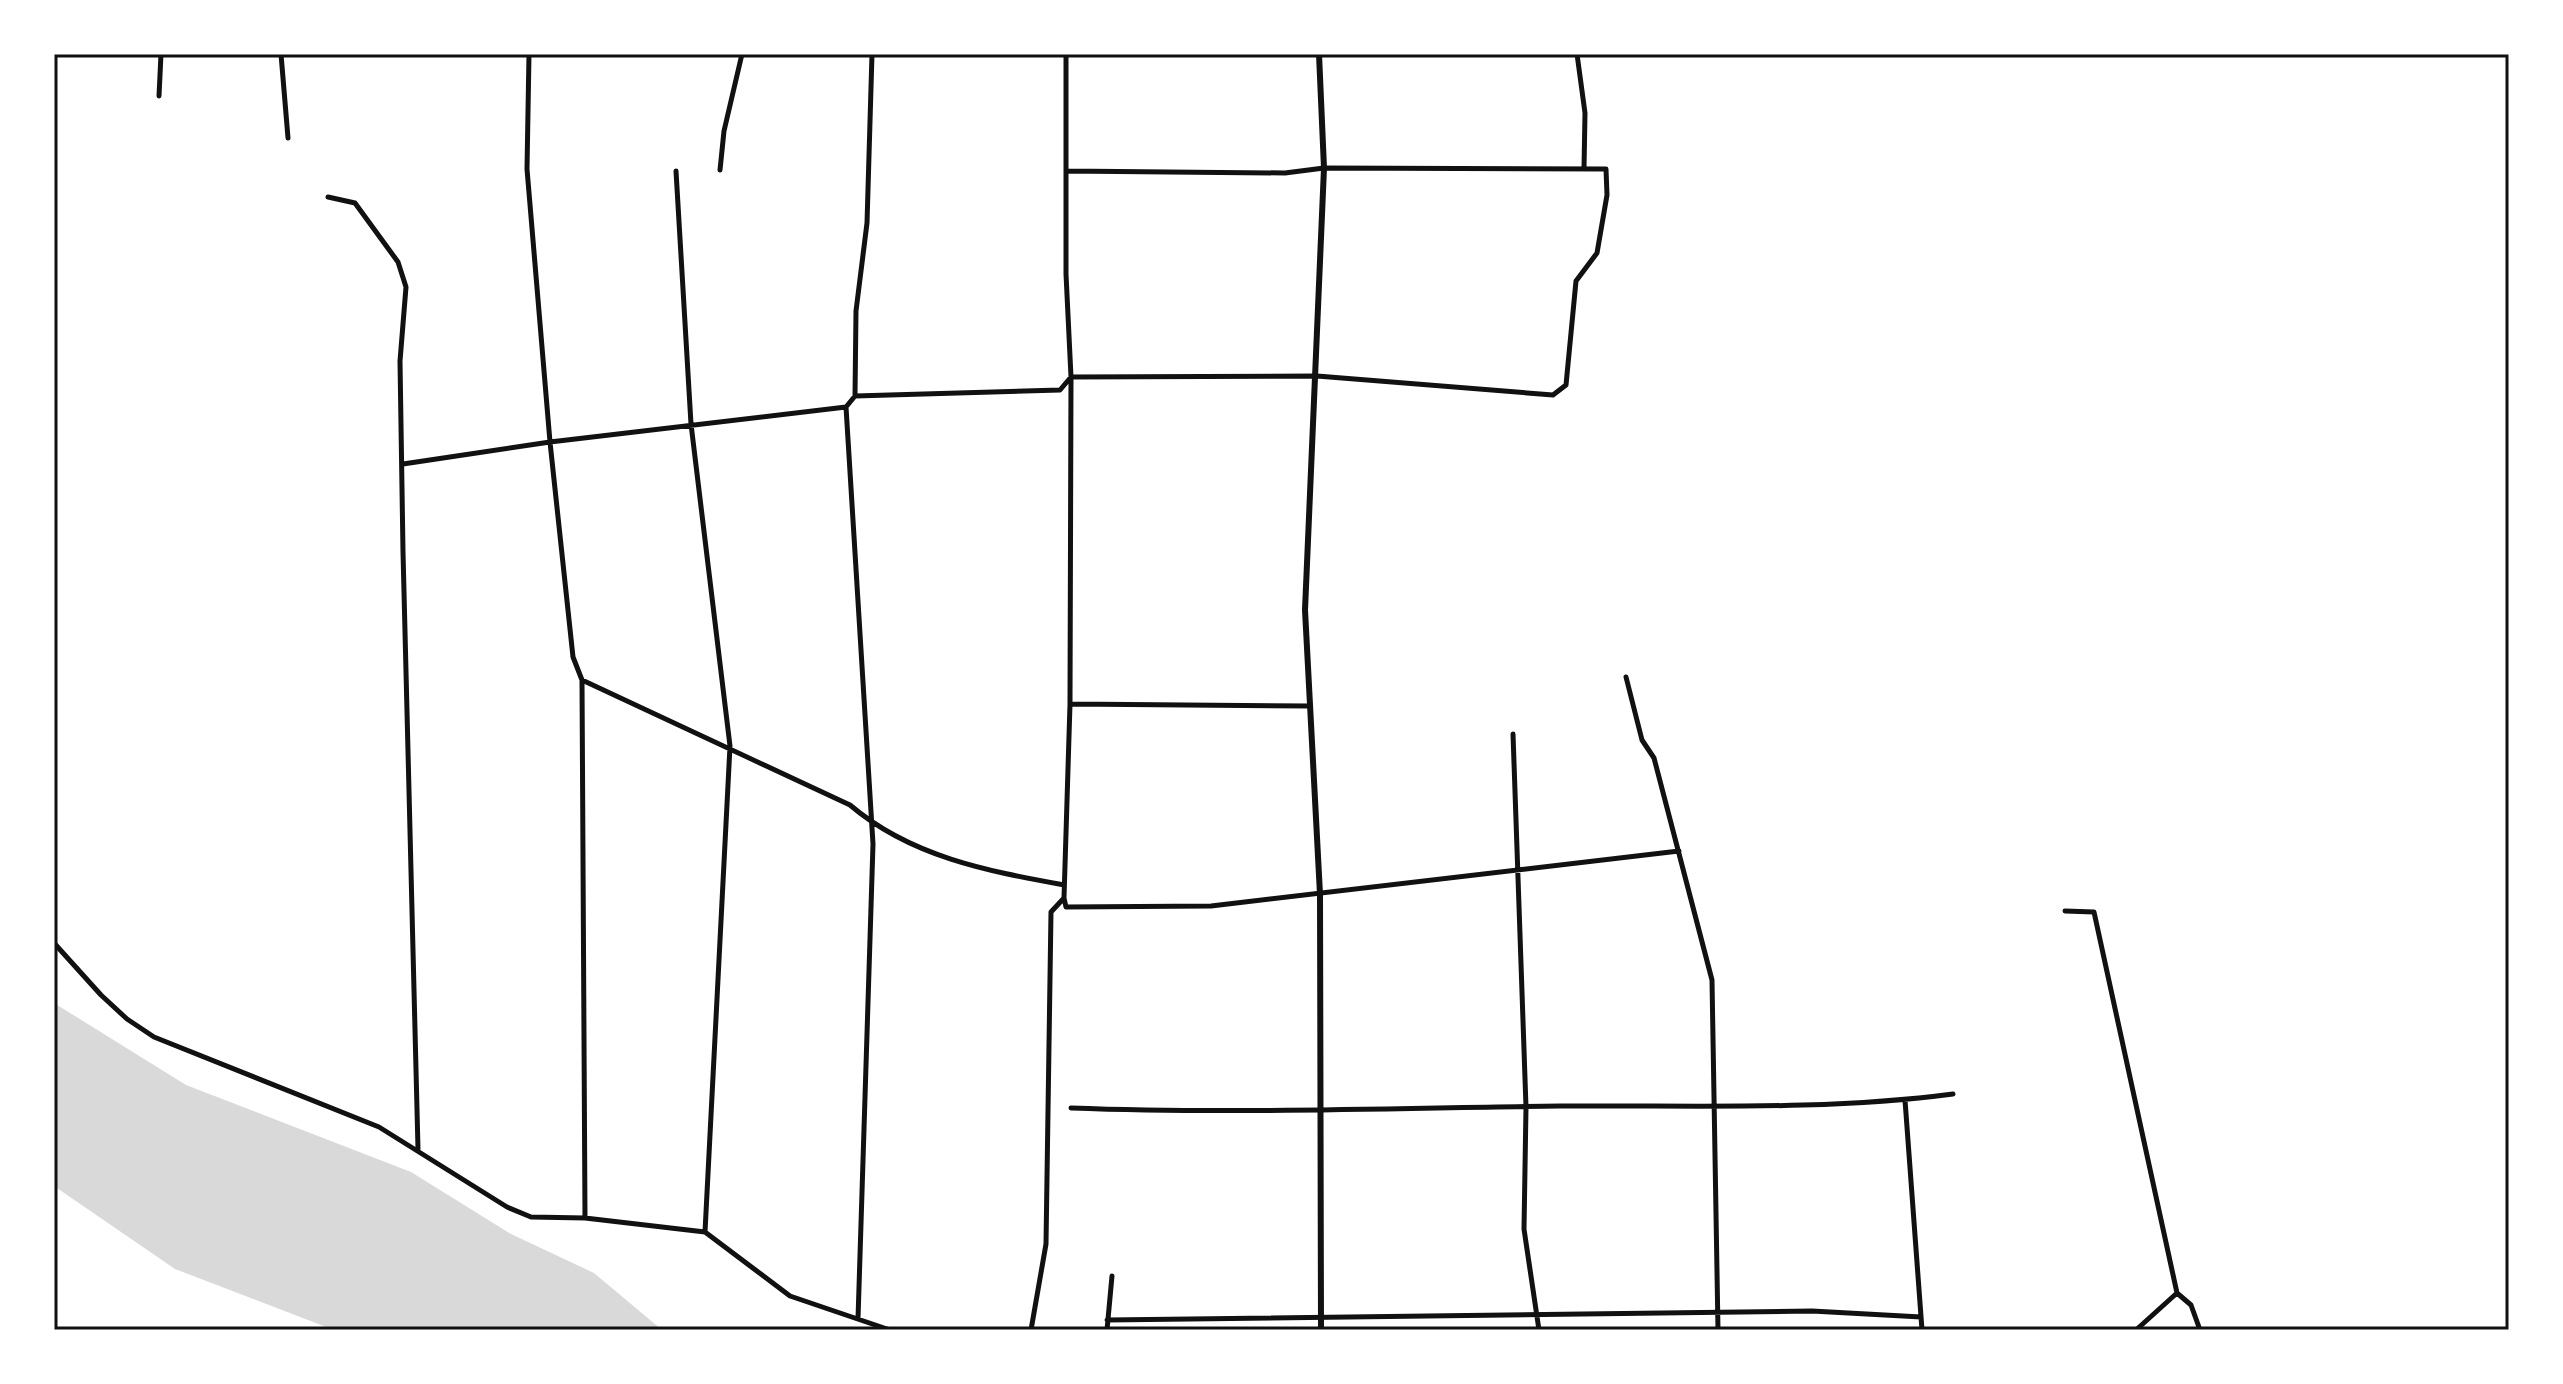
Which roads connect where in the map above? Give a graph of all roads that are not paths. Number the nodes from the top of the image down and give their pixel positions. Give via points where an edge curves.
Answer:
1 (161, 54) edge
2 (281, 54) edge
3 (529, 54) edge
4 (742, 54) edge
5 (872, 54) edge
6 (1066, 54) edge
7 (1319, 54) edge
8 (1577, 54) edge
9 (159, 96) dead end
10 (288, 138) dead end
11 (1324, 168) junction
12 (1584, 169) junction
13 (720, 170) dead end
14 (676, 171) dead end
15 (1066, 171) junction
16 (328, 197) dead end
17 (1317, 376) junction
18 (1071, 377) junction
19 (855, 396) junction
20 (846, 407) junction
21 (691, 424) junction
22 (550, 442) junction
23 (403, 464) junction
24 (1626, 677) dead end
25 (582, 680) junction
26 (1070, 704) junction
27 (1310, 706) junction
28 (1513, 734) dead end
29 (730, 746) junction
30 (870, 822) junction
31 (1679, 851) junction
32 (1518, 870) junction
33 (1064, 885) junction
34 (1320, 894) junction
35 (1064, 898) junction
36 (2065, 911) dead end
37 (54, 943) edge
38 (1953, 1094) dead end
39 (1905, 1100) junction
40 (1714, 1105) junction
41 (1320, 1107) junction
42 (1526, 1107) junction
43 (1071, 1108) dead end
44 (418, 1149) junction
45 (585, 1218) junction
46 (705, 1232) junction
47 (1112, 1276) dead end
48 (2177, 1293) junction
49 (1718, 1312) junction
50 (1539, 1313) junction
51 (1321, 1316) junction
52 (1921, 1317) junction
53 (858, 1319) junction
54 (1107, 1320) junction
55 (890, 1330) edge
56 (1031, 1330) edge
57 (1107, 1330) edge
58 (1321, 1330) edge
59 (1539, 1330) edge
60 (1718, 1330) edge
61 (1922, 1330) edge
62 (2136, 1330) edge
63 (2200, 1330) edge

1 - 9 street
2 - 10 street
3 - 22 street via 527,169
4 - 13 street
5 - 19 street
6 - 15 street
7 - 11 street
8 - 12 street via 1585,113
11 - 12 street
11 - 15 street via 1285,173
11 - 17 street
12 - 17 street via 1606,169 1607,195 1597,253 1576,281 1562,391 1553,395
14 - 21 street
15 - 18 street
16 - 23 street via 355,203 398,262 406,287 400,361
17 - 18 street
17 - 27 street via 1305,610
18 - 19 street via 1060,390
18 - 26 street
19 - 20 street
20 - 21 street
20 - 30 street
21 - 22 street
21 - 29 street
22 - 23 street
22 - 25 street via 573,657
23 - 44 street
24 - 31 street
25 - 29 street
25 - 45 street
26 - 27 street
26 - 33 street
27 - 34 street
28 - 32 street
29 - 30 street via 850,805
29 - 46 street
30 - 33 street via 950,860
30 - 53 street
31 - 32 street
31 - 40 street via 1712,980
32 - 34 street
32 - 42 street
33 - 35 street
34 - 35 street via 1128,909 1066,907
34 - 41 street
35 - 56 street via 1051,912 1046,1244
36 - 48 street via 2094,912
37 - 44 street via 101,995 154,1037 379,1127
38 - 39 street
39 - 40 street
39 - 52 street
40 - 42 street
40 - 49 street
41 - 42 street
41 - 43 street via 1214,1112
41 - 51 street
42 - 50 street via 1524,1229
44 - 45 street via 531,1217
45 - 46 street
46 - 53 street via 790,1296
47 - 54 street
48 - 62 street
48 - 63 street via 2191,1305
49 - 50 street
49 - 52 street
49 - 60 street
50 - 51 street
50 - 59 street
51 - 54 street
51 - 58 street
52 - 61 street
53 - 55 street
54 - 57 street

